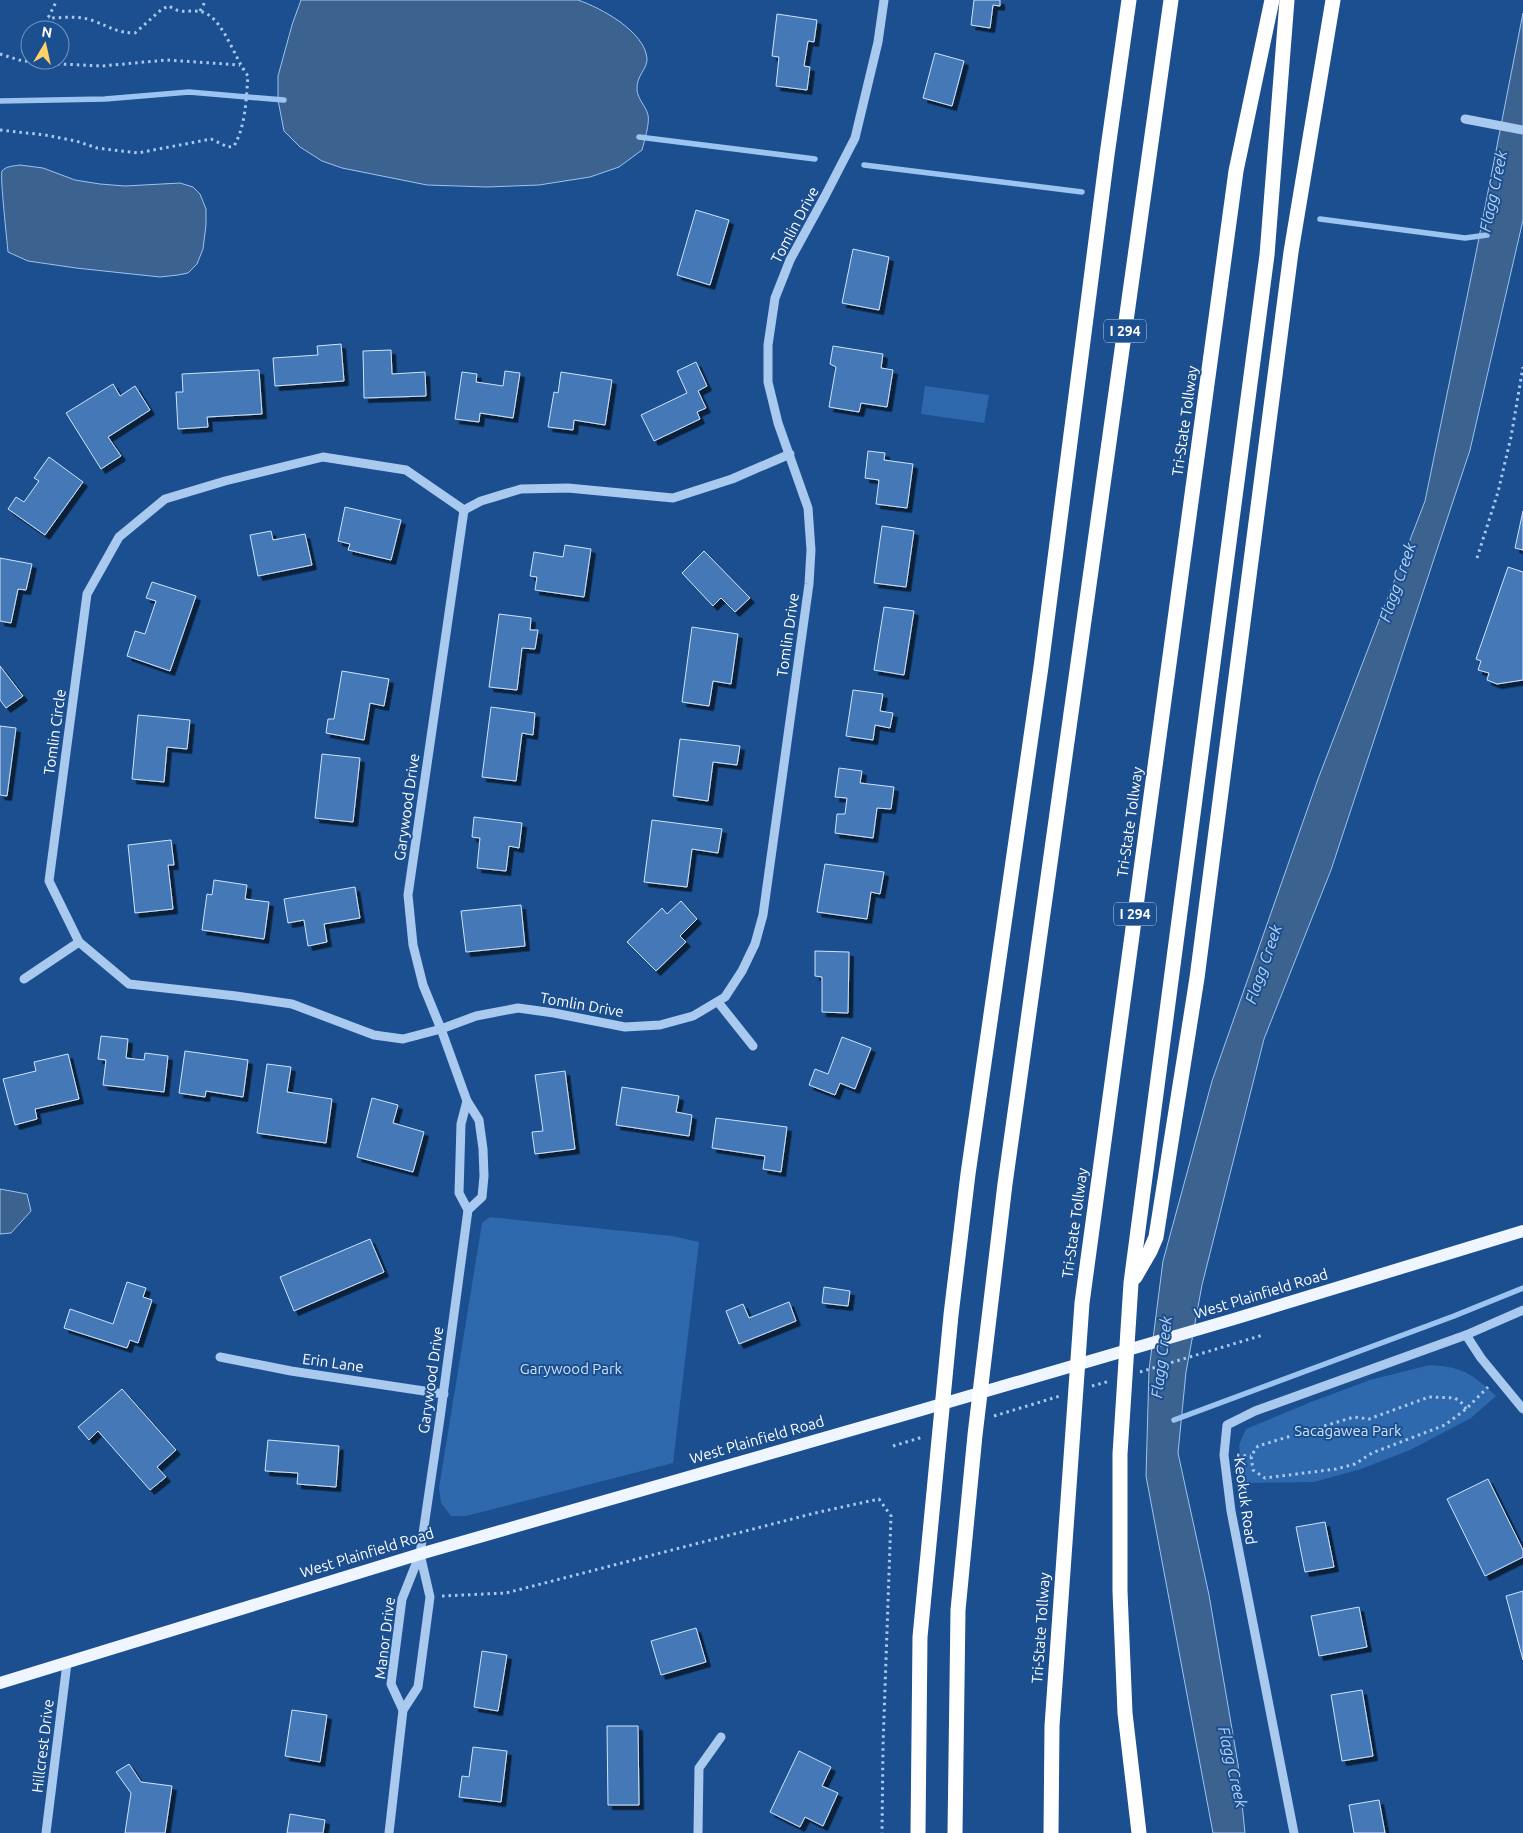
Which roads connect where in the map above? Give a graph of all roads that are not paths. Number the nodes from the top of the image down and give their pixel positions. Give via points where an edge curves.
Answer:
1 (884, 0) edge
2 (1129, 0) edge
3 (1171, 0) edge
4 (1272, 0) edge
5 (1287, 0) edge
6 (1333, 0) edge
7 (1465, 119) dead end
8 (1523, 130) edge
9 (790, 454) junction
10 (464, 510) junction
11 (78, 942) junction
12 (24, 979) dead end
13 (718, 1002) junction
14 (441, 1029) junction
15 (753, 1046) dead end
16 (467, 1102) junction
17 (468, 1210) junction
18 (1523, 1231) edge
19 (1131, 1283) junction
20 (1523, 1310) edge
21 (1466, 1335) junction
22 (220, 1357) dead end
23 (444, 1394) junction
24 (1523, 1409) edge
25 (420, 1554) junction
26 (67, 1663) junction
27 (0, 1683) edge
28 (402, 1710) junction
29 (721, 1737) dead end
30 (46, 1833) edge
31 (388, 1833) edge
32 (698, 1833) edge
33 (918, 1833) edge
34 (955, 1833) edge
35 (1051, 1833) edge
36 (1139, 1833) edge
37 (1294, 1833) edge

1 - 9 street, Tomlin Drive via 878,42 855,138 790,260 775,298 768,345 768,382
2 - 33 highway, I 294 via 951,1315 920,1638
3 - 34 highway, I 294 via 1005,1184 980,1396 958,1610
4 - 35 highway, Tri-State Tollway / I 294 via 1236,170 1082,1303 1052,1726
5 - 19 highway via 1267,255
6 - 19 highway via 1291,252 1188,1036 1156,1237
7 - 8 street
9 - 10 street via 732,479 673,498 558,488 521,489 481,501
9 - 13 street, Tomlin Drive via 808,508 809,584 764,915 756,944 742,971
10 - 11 street, Tomlin Circle via 406,470 323,457 165,498 119,537 88,594 49,881
10 - 14 street, Garywood Drive via 408,895 413,945 423,985
11 - 12 street
11 - 14 street, Tomlin Circle via 129,984 292,1004 374,1035 403,1039
13 - 14 street, Tomlin Drive via 692,1016 660,1025 625,1027 518,1008 476,1016
13 - 15 street
14 - 16 street, Garywood Drive
16 - 17 street, Garywood Drive via 461,1124 459,1193
16 - 17 street, Garywood Drive via 479,1120 484,1176 482,1197
17 - 23 street, Garywood Drive
18 - 25 main road, West Plainfield Road via 1234,1319
19 - 36 highway via 1120,1454 1120,1591 1125,1713
20 - 21 street, Keokuk Road
21 - 24 street via 1480,1358
21 - 37 street, Keokuk Road via 1255,1411 1227,1425 1224,1455 1231,1510
22 - 23 street, Erin Lane
23 - 25 street, Garywood Drive
25 - 26 main road, West Plainfield Road
25 - 28 street, Manor Drive via 402,1599 391,1684
25 - 28 street, Manor Drive via 430,1597 418,1687
26 - 27 main road, West Plainfield Road
26 - 30 street, Hillcrest Drive
28 - 31 street, Manor Drive
29 - 32 street via 699,1768

